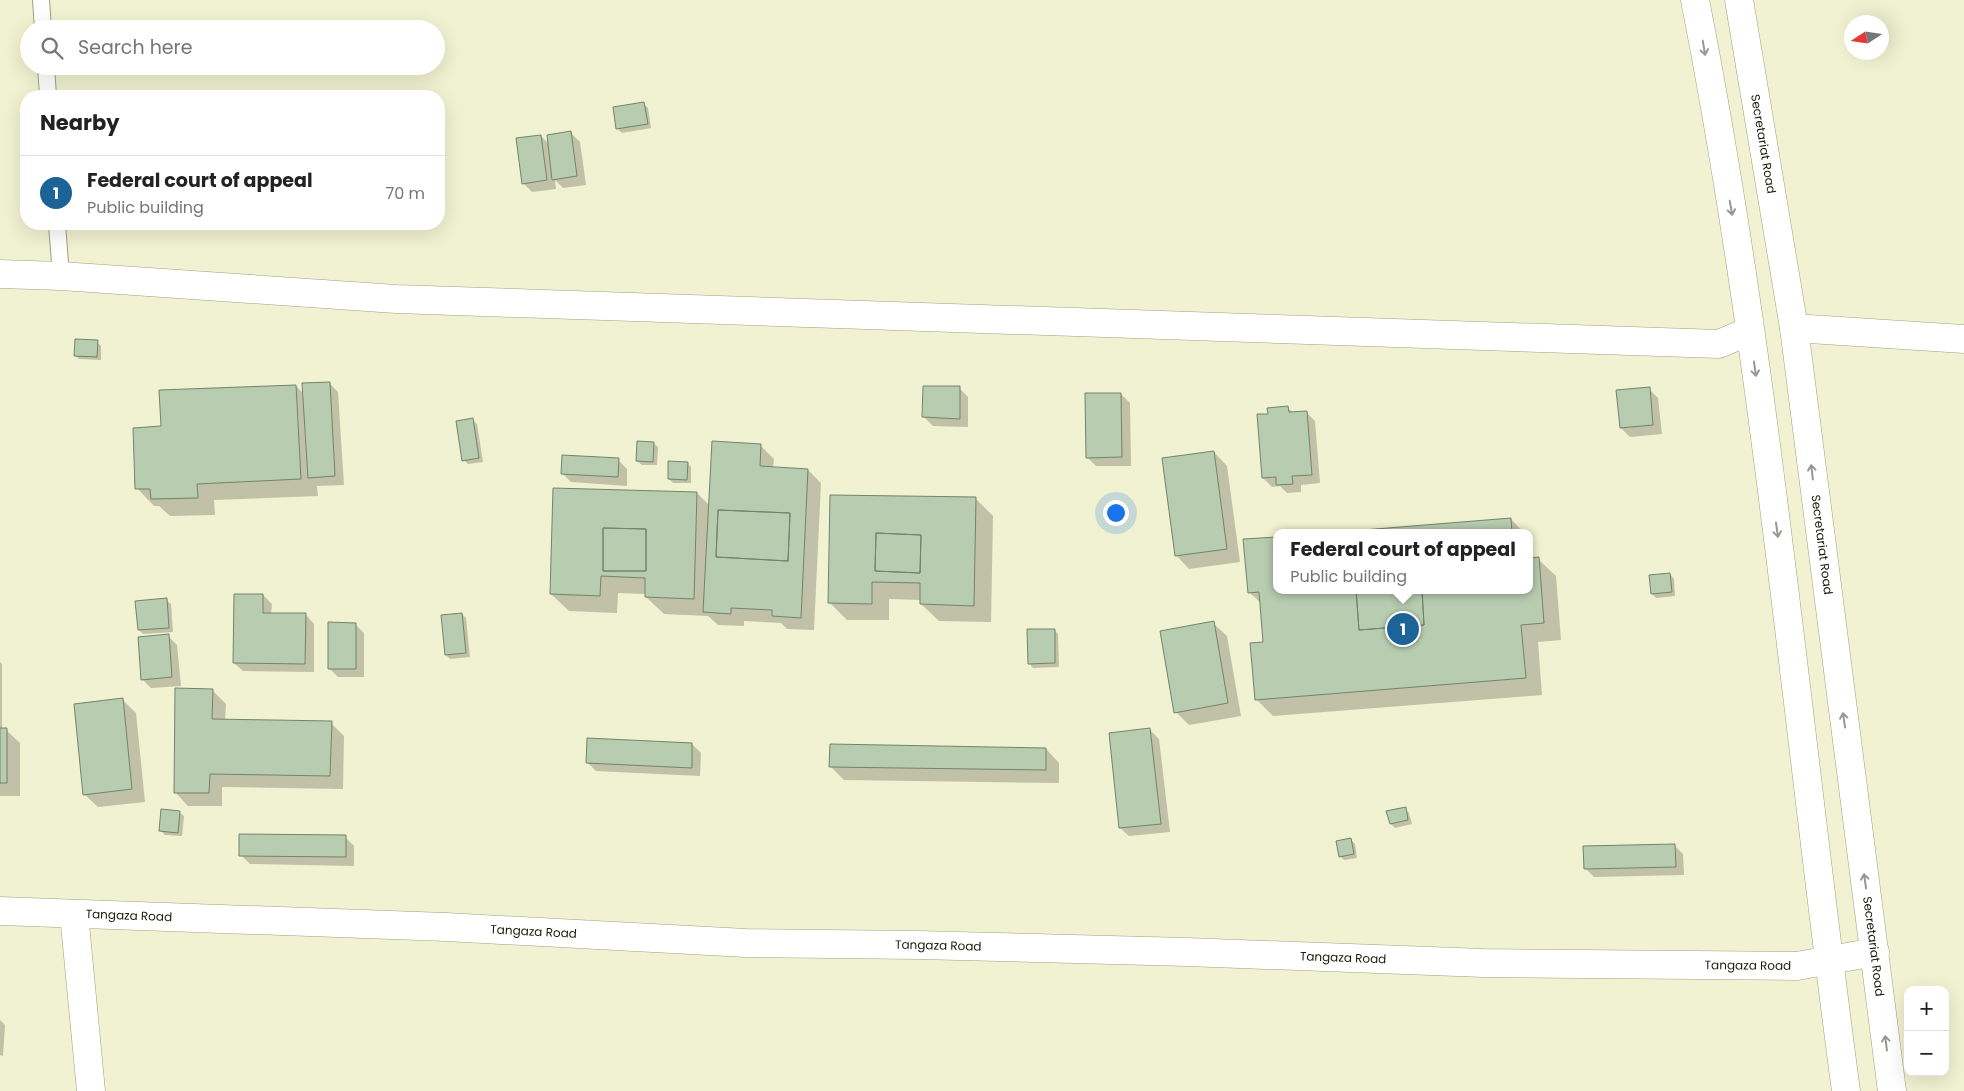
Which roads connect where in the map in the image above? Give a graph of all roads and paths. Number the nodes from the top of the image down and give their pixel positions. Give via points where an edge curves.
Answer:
1 (41, 0) edge
2 (1694, 0) edge
3 (1739, 0) edge
4 (42, 20) edge
5 (47, 75) edge
6 (48, 90) edge
7 (57, 230) edge
8 (0, 274) edge
9 (61, 276) junction
10 (1794, 328) junction
11 (1749, 331) junction
12 (1964, 339) edge
13 (0, 911) edge
14 (74, 914) junction
15 (1875, 952) junction
16 (1828, 960) junction
17 (91, 1091) edge
18 (1846, 1091) edge
19 (1892, 1091) edge

1 - 4 lane
2 -> 11 street via 1737,242
3 - 10 street, Secretariat Road
5 - 6 lane
7 - 9 lane
8 - 9 street
9 - 11 street via 396,299 1720,344
10 - 12 street
15 -> 10 street, Secretariat Road
11 -> 16 street via 1780,551
13 - 14 street, Tangaza Road
14 - 16 street, Tangaza Road via 746,942 1484,962 1797,966
14 - 17 street
15 - 16 street, Tangaza Road
19 -> 15 street, Secretariat Road
16 - 18 street

